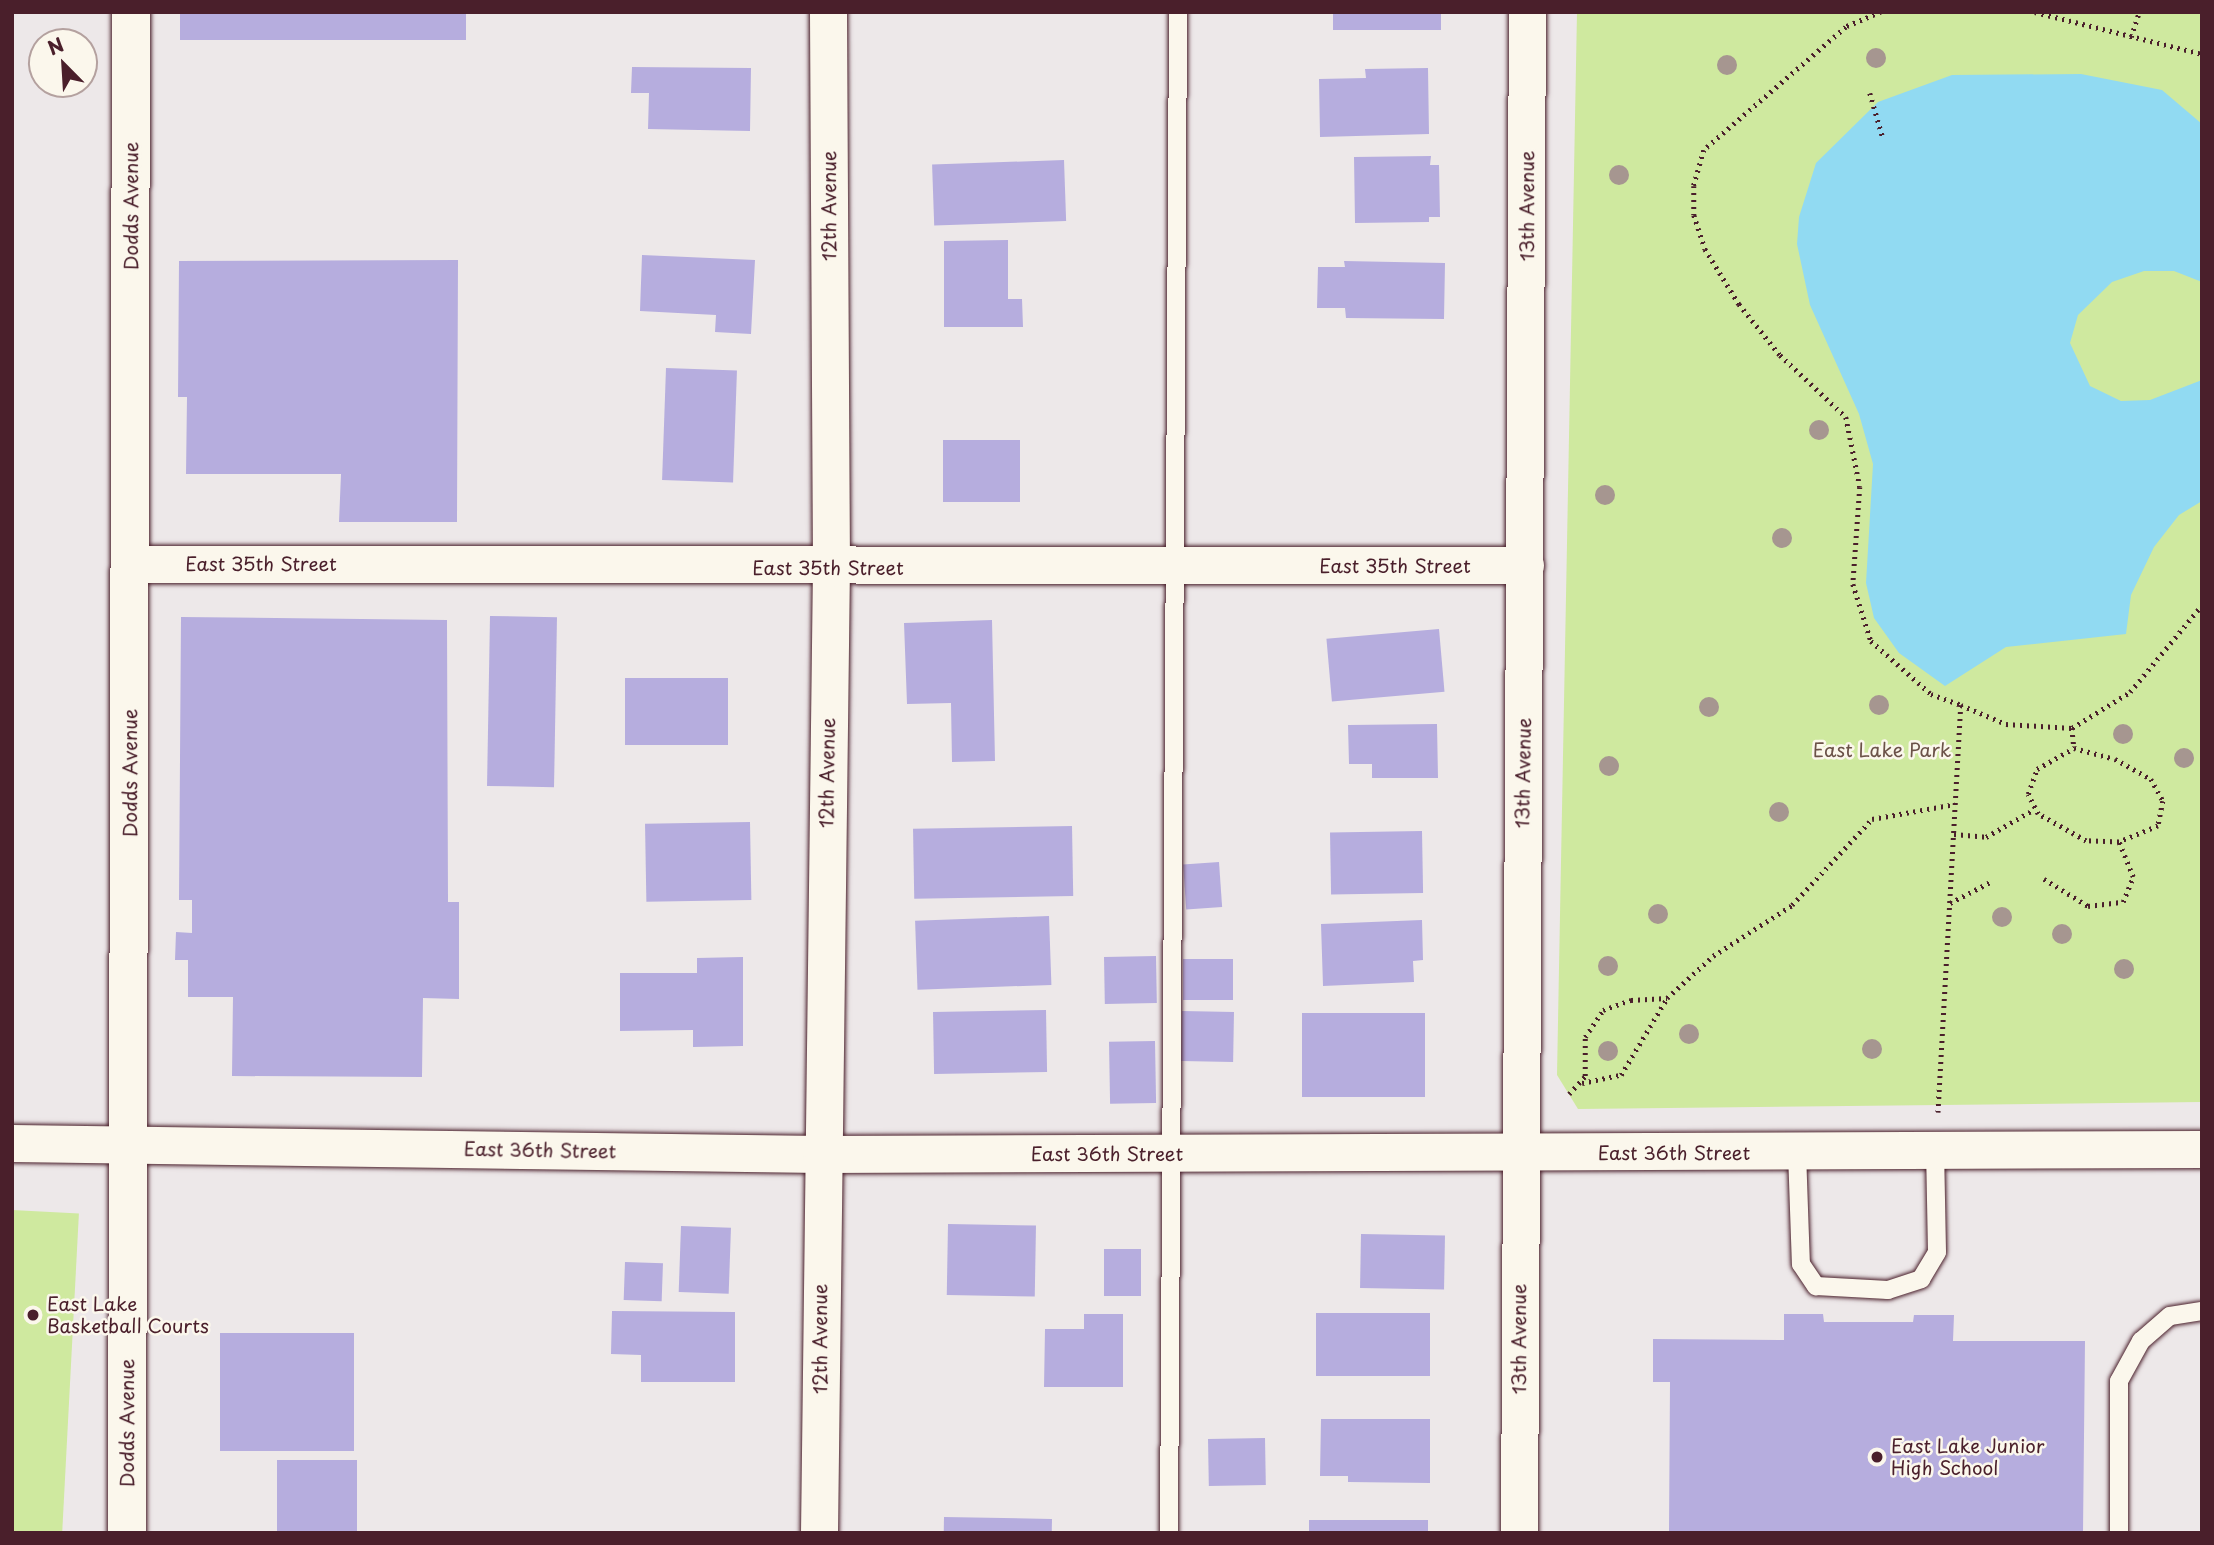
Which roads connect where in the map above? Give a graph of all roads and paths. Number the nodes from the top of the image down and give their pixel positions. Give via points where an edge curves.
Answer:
1 (131, 12) edge
2 (828, 12) edge
3 (1178, 12) edge
4 (1527, 12) edge
5 (1881, 12) edge
6 (2035, 12) edge
7 (2139, 12) edge
8 (2132, 37) junction
9 (2202, 54) edge
10 (1870, 93) dead end
11 (1883, 138) dead end
12 (131, 564) junction
13 (1525, 565) junction
14 (1171, 567) junction
15 (831, 568) junction
16 (2202, 605) edge
17 (1961, 705) junction
18 (2072, 729) junction
19 (2074, 748) junction
20 (1955, 804) junction
21 (2033, 810) junction
22 (1954, 834) junction
23 (2119, 842) junction
24 (2044, 879) dead end
25 (1992, 881) dead end
26 (1949, 903) junction
27 (1667, 998) junction
28 (1581, 1083) junction
29 (1569, 1094) dead end
30 (12, 1143) edge
31 (127, 1144) junction
32 (2202, 1149) edge
33 (1935, 1151) junction
34 (1797, 1152) junction
35 (1518, 1153) junction
36 (821, 1154) junction
37 (1173, 1154) junction
38 (2202, 1311) edge
39 (127, 1533) edge
40 (819, 1533) edge
41 (1169, 1533) edge
42 (1519, 1533) edge
43 (2119, 1533) edge

1 - 12 street, Dodds Avenue
2 - 15 street, 12th Avenue
3 - 14 lane
4 - 13 street, 13th Avenue
5 - 17 path via 1836,35 1704,150 1694,186 1694,215 1705,250 1738,304 1780,355 1846,417 1860,487 1853,584 1871,641 1931,694
6 - 8 path
7 - 8 path
8 - 9 path
10 - 11 path
12 - 15 street, East 35th Street
12 - 31 street, Dodds Avenue
13 - 14 street, East 35th Street
13 - 35 street, 13th Avenue
14 - 15 street, East 35th Street
14 - 37 lane
15 - 36 street, 12th Avenue
16 - 18 path via 2130,692
17 - 18 path via 2006,724
17 - 20 path
18 - 19 path
19 - 21 path via 2037,769 2028,794
19 - 23 path via 2115,759 2157,786 2163,801 2158,826
20 - 22 path
20 - 27 path via 1872,819 1792,905 1713,956
21 - 22 path via 1986,837
21 - 23 path via 2065,834
22 - 26 path
23 - 24 path via 2133,877 2123,902 2088,906
25 - 26 path
26 - 33 path
27 - 28 path via 1621,1075
27 - 28 path via 1631,1000 1604,1010 1585,1037
28 - 29 path
30 - 31 street, East 36th Street
31 - 36 street, East 36th Street
31 - 39 street, Dodds Avenue
32 - 33 street, East 36th Street
33 - 34 street, East 36th Street
33 - 34 lane via 1937,1252 1920,1279 1888,1290 1816,1286 1801,1264
34 - 35 street, East 36th Street
35 - 37 street, East 36th Street
35 - 42 street, 13th Avenue
36 - 37 street, East 36th Street
36 - 40 street, 12th Avenue
37 - 41 lane
38 - 43 lane via 2170,1316 2141,1341 2119,1381

